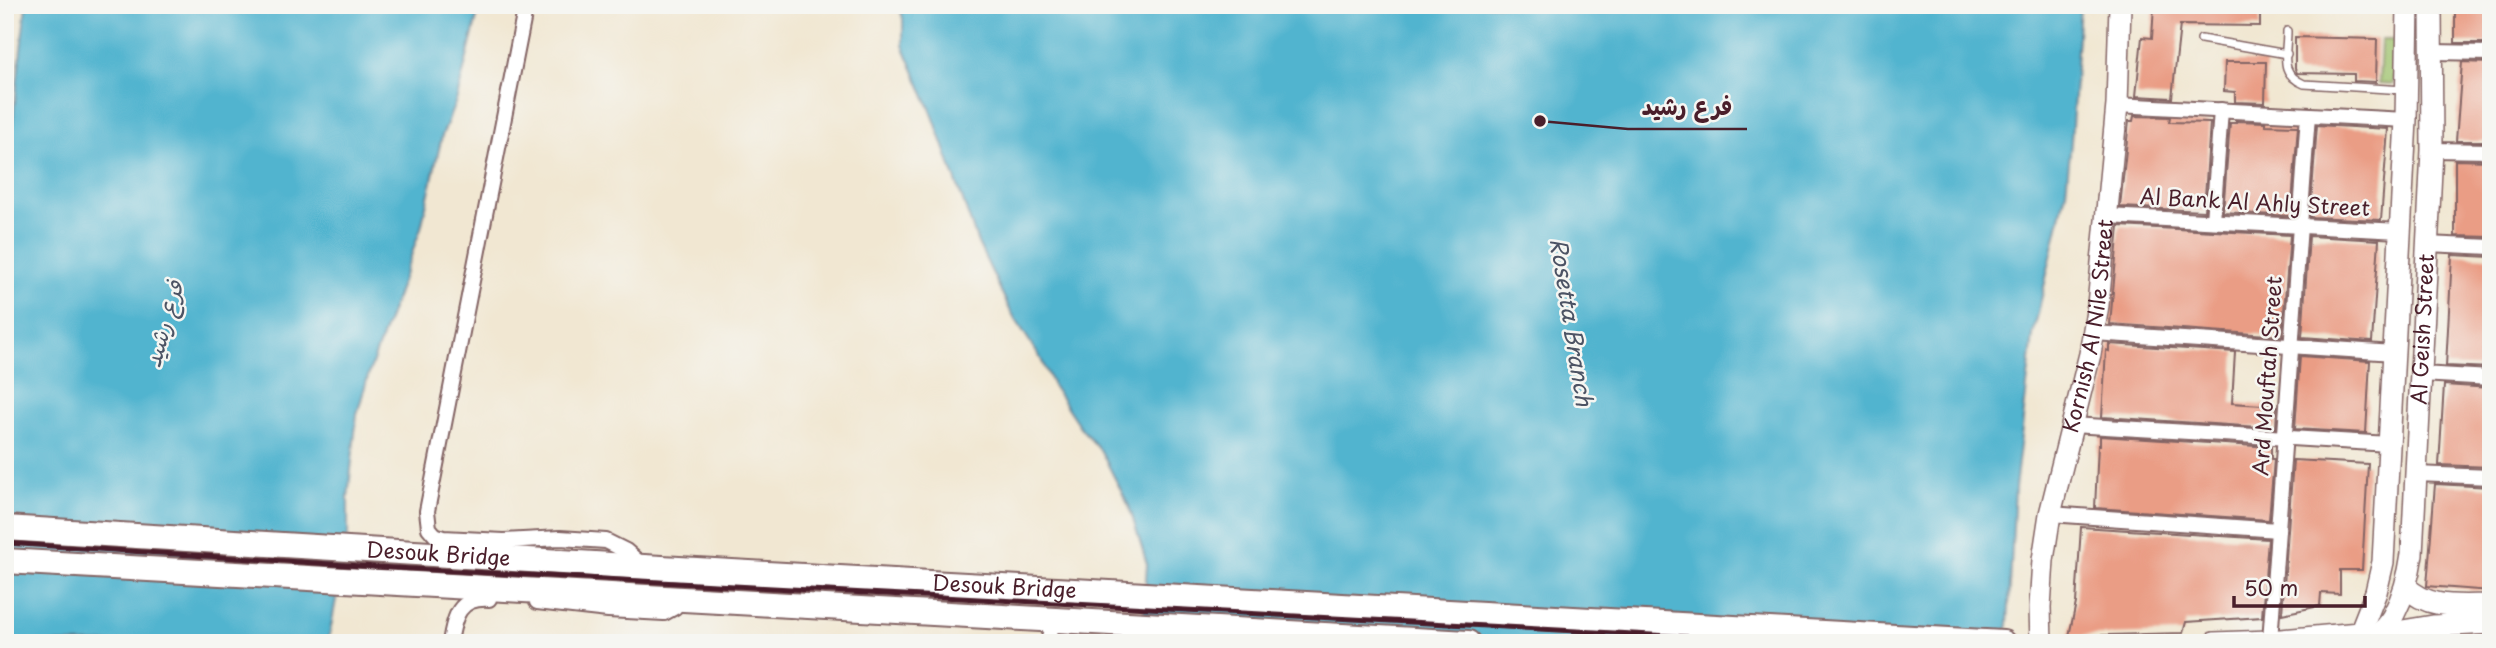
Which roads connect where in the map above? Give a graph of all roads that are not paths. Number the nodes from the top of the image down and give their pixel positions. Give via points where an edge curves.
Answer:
1 (526, 5) edge
2 (2120, 5) edge
3 (2408, 5) edge
4 (2431, 5) edge
5 (2287, 31) dead end
6 (2407, 34) junction
7 (2201, 39) dead end
8 (2431, 43) junction
9 (2491, 53) edge
10 (2287, 54) junction
11 (2407, 90) junction
12 (2118, 105) junction
13 (2221, 110) junction
14 (2308, 115) junction
15 (2406, 120) junction
16 (2432, 150) junction
17 (2491, 151) edge
18 (2107, 216) junction
19 (2213, 221) junction
20 (2300, 226) junction
21 (2400, 231) junction
22 (2491, 247) edge
23 (2427, 253) junction
24 (2399, 261) junction
25 (2094, 333) junction
26 (2291, 346) junction
27 (2394, 354) junction
28 (2421, 373) junction
29 (2491, 378) edge
30 (2072, 425) junction
31 (2285, 438) junction
32 (2389, 444) junction
33 (2416, 474) junction
34 (2491, 477) edge
35 (2050, 514) junction
36 (5, 528) edge
37 (2278, 530) junction
38 (5, 561) edge
39 (644, 567) junction
40 (2406, 587) junction
41 (680, 599) junction
42 (2491, 606) edge
43 (2491, 623) edge
44 (1051, 632) edge
45 (2367, 638) edge
46 (2270, 641) edge
47 (450, 643) edge
48 (1468, 643) edge
49 (2003, 643) edge
50 (2041, 643) edge
51 (2214, 643) edge

1 - 39 street via 427,511 429,528 452,540 606,541
2 - 12 main road, Kornish Al Nile Street
3 - 6 main road, Al Geish Street
4 - 8 main road, Al Geish Street
5 - 10 lane
6 - 8 main road
6 - 11 main road, Al Geish Street
7 - 10 lane
8 - 9 street
8 - 16 main road, Al Geish Street
10 - 11 lane via 2286,68 2292,79 2304,84
11 - 15 main road, Al Geish Street
12 - 13 street
12 - 18 main road, Kornish Al Nile Street
13 - 14 street
13 - 19 street
14 - 15 street
14 - 20 street, Ard Mouftah Street
15 - 21 main road, Al Geish Street
16 - 17 street
16 - 23 main road, Al Geish Street
18 - 19 street, Al Bank Al Ahly Street
18 - 25 main road, Kornish Al Nile Street
19 - 20 street, Al Bank Al Ahly Street
20 - 21 street, Al Bank Al Ahly Street
20 - 26 street, Ard Mouftah Street
21 - 24 main road, Al Geish Street
22 - 23 street
23 - 24 main road
23 - 28 main road, Al Geish Street
24 - 27 main road, Al Geish Street
25 - 26 street
25 - 30 main road, Kornish Al Nile Street
26 - 27 street
26 - 31 street, Ard Mouftah Street
27 - 32 main road, Al Geish Street
28 - 29 street
28 - 33 main road, Al Geish Street
30 - 31 street
30 - 35 main road, Kornish Al Nile Street
31 - 32 street
31 - 37 street, Ard Mouftah Street
32 - 45 main road, Al Geish Street via 2381,572
33 - 34 street
33 - 40 main road, Al Geish Street
35 - 37 street
35 - 50 main road, Kornish Al Nile Street via 2043,560
36 - 39 highway, Desouk Bridge
37 - 46 street, Ard Mouftah Street
38 - 41 highway, Desouk Bridge
39 - 49 highway, Desouk Bridge
40 - 42 main road via 2434,604
40 - 45 main road, Al Geish Street via 2392,619
41 - 44 highway, Desouk Bridge
41 - 47 street via 669,610 654,613 477,598 465,604 455,619
43 - 45 main road via 2433,626
44 - 48 highway, Desouk Bridge via 1133,625
45 - 46 main road
46 - 51 main road

